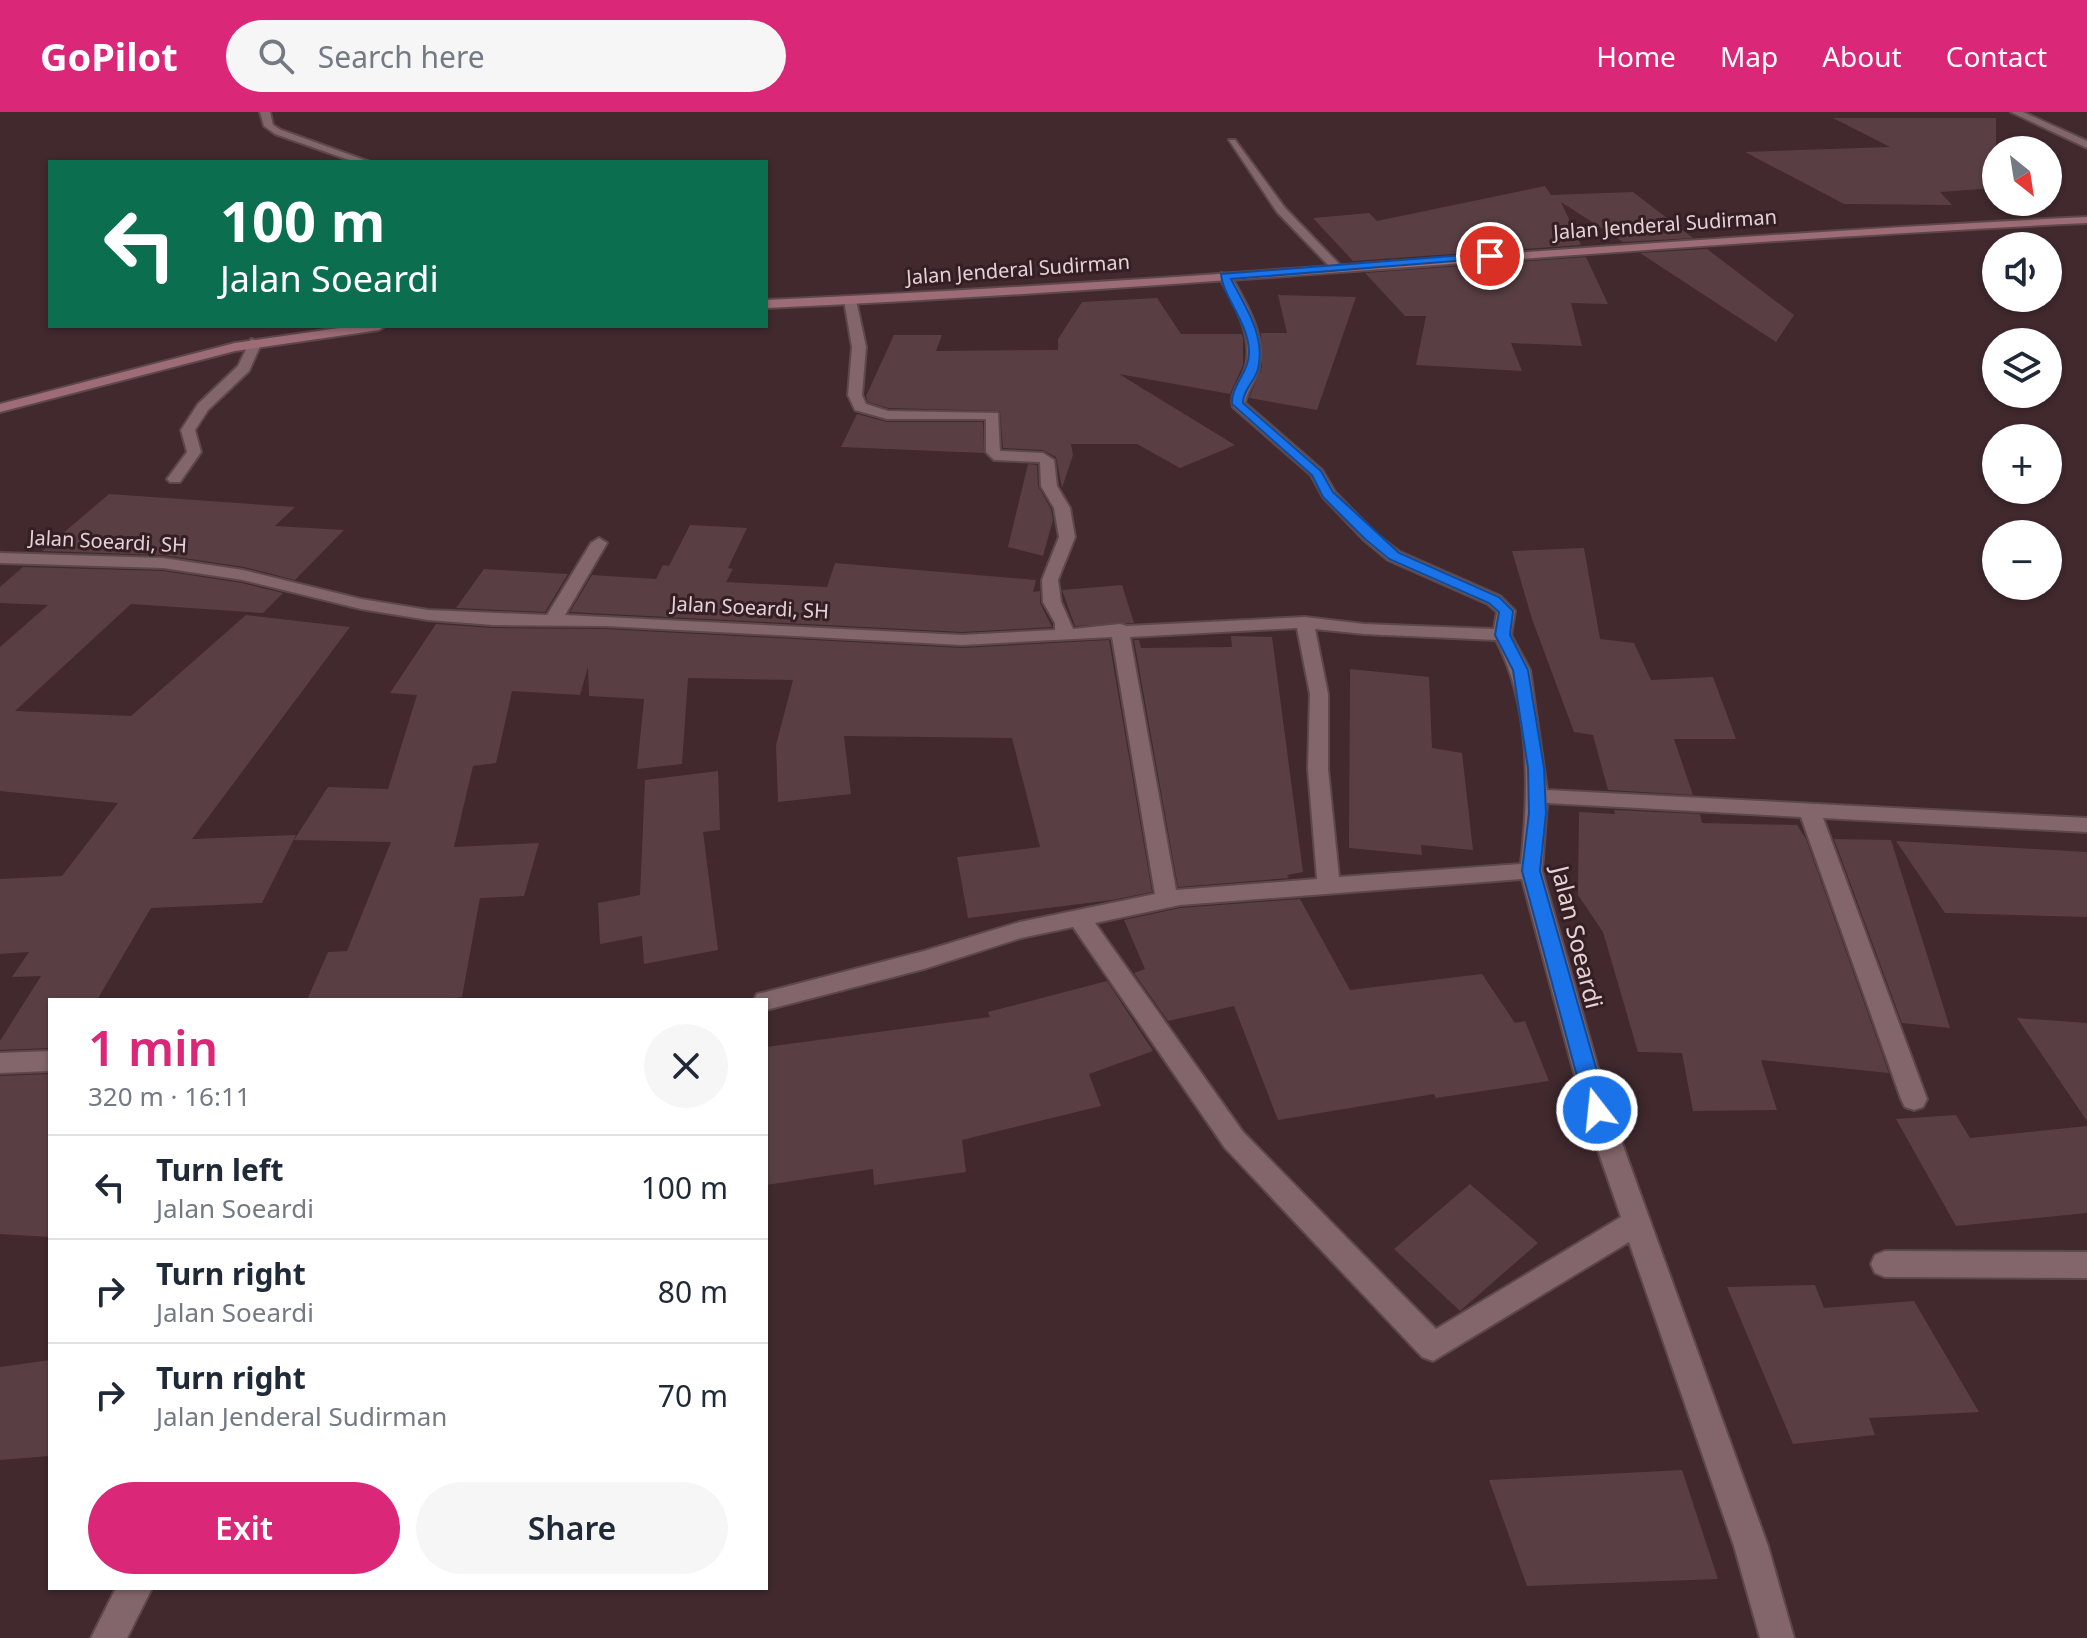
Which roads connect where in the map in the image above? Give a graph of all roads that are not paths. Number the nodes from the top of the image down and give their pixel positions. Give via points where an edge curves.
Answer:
1 (265, 112) edge
2 (2016, 112) edge
3 (1232, 142) dead end
4 (2087, 145) edge
5 (359, 160) edge
6 (2087, 220) edge
7 (1336, 267) junction
8 (1225, 276) junction
9 (850, 300) junction
10 (768, 304) edge
11 (364, 328) edge
12 (256, 342) junction
13 (18, 403) joint
14 (0, 409) edge
15 (175, 479) dead end
16 (599, 543) dead end
17 (0, 558) edge
18 (553, 620) junction
19 (1305, 622) junction
20 (1120, 629) junction
21 (1064, 633) junction
22 (1502, 635) junction
23 (1537, 796) junction
24 (1809, 809) junction
25 (2087, 825) edge
26 (1531, 871) junction
27 (1329, 888) junction
28 (1167, 900) junction
29 (1079, 918) junction
30 (768, 1000) edge
31 (48, 1061) edge
32 (0, 1063) edge
33 (1914, 1099) dead end
34 (1635, 1223) junction
35 (1885, 1264) dead end
36 (2087, 1265) edge
37 (134, 1590) edge
38 (108, 1638) edge
39 (1777, 1638) edge

1 - 5 street via 269,126 278,132
2 - 4 street
3 - 7 street via 1281,210
6 - 7 main road, Jalan Jenderal Sudirman
7 - 8 main road, Jalan Jenderal Sudirman
8 - 9 main road, Jalan Jenderal Sudirman
8 - 22 street, Jalan Soeardi via 1247,319 1254,350 1252,371 1238,404 1317,473 1328,494 1394,556 1503,605
9 - 10 main road, Jalan Jenderal Sudirman
9 - 21 street via 859,347 855,395 860,407 887,415 993,416 993,452 999,457 1047,460 1049,486 1062,508 1067,537 1050,580
11 - 12 main road
12 - 13 main road
12 - 15 street via 244,368 203,407 188,430 194,452
13 - 14 street
16 - 18 street
17 - 18 street, Jalan Soeardi, SH via 163,563 428,615
18 - 21 street, Jalan Soeardi, SH via 962,640
19 - 20 street, Jalan Soeardi, SH
19 - 22 street, Jalan Soeardi, SH
19 - 27 street via 1319,694 1318,769
20 - 21 street, Jalan Soeardi, SH
20 - 28 street
22 - 23 street, Jalan Soeardi via 1521,670
23 - 24 street
23 - 26 street, Jalan Soeardi
24 - 25 street
24 - 33 street
26 - 27 street
26 - 34 street, Jalan Soeardi via 1597,1110
27 - 28 street
28 - 29 street
29 - 30 street
29 - 34 street via 1234,1140 1433,1347
31 - 32 street
34 - 39 street, Jalan Soeardi via 1751,1546
35 - 36 street
37 - 38 street

